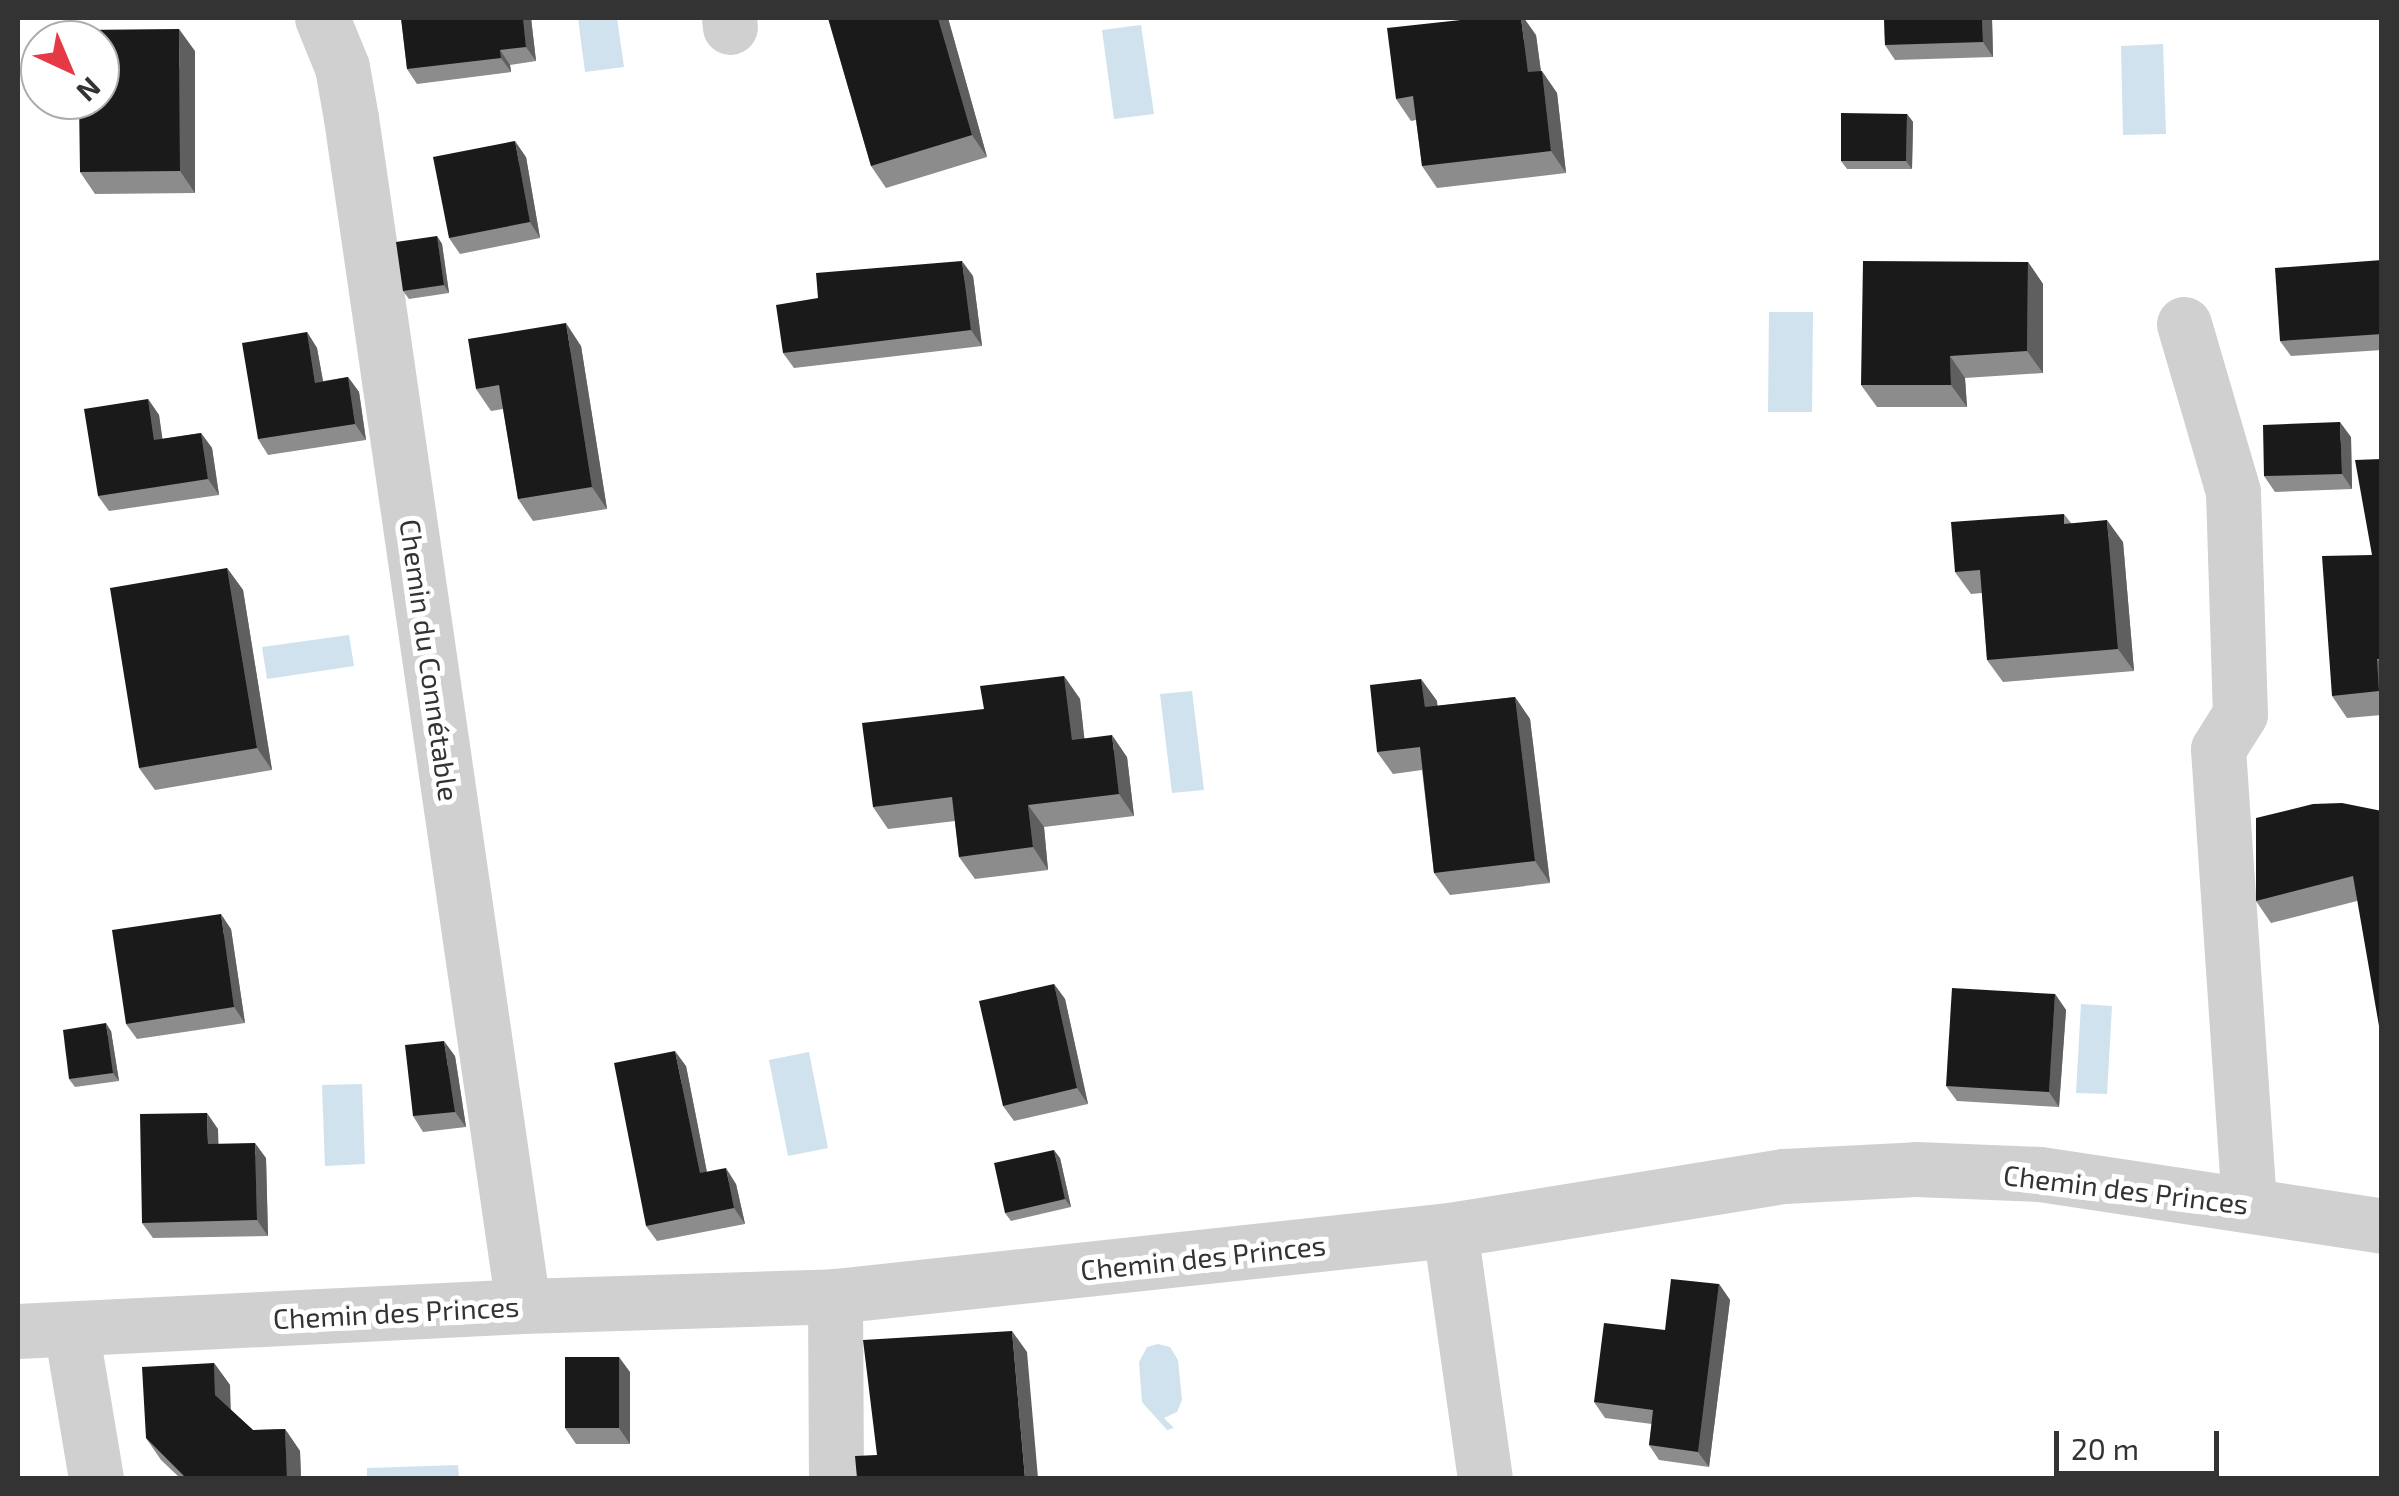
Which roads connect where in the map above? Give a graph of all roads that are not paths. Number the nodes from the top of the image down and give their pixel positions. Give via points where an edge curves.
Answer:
1 (322, 18) edge
2 (2184, 324) dead end
3 (2249, 1204) junction
4 (2382, 1226) edge
5 (1450, 1230) junction
6 (835, 1296) junction
7 (523, 1306) junction
8 (71, 1329) junction
9 (18, 1331) edge
10 (96, 1478) edge
11 (836, 1478) edge
12 (1486, 1478) edge

1 - 7 street, Chemin du Connétable via 342,67 351,118
2 - 3 street via 2233,492 2240,714 2218,750
3 - 4 street, Chemin des Princes
3 - 5 street, Chemin des Princes via 2040,1174 1916,1169 1784,1176
5 - 6 street, Chemin des Princes
5 - 12 street
6 - 7 street, Chemin des Princes
6 - 11 street
7 - 8 street, Chemin des Princes
8 - 9 street, Chemin des Princes
8 - 10 street

